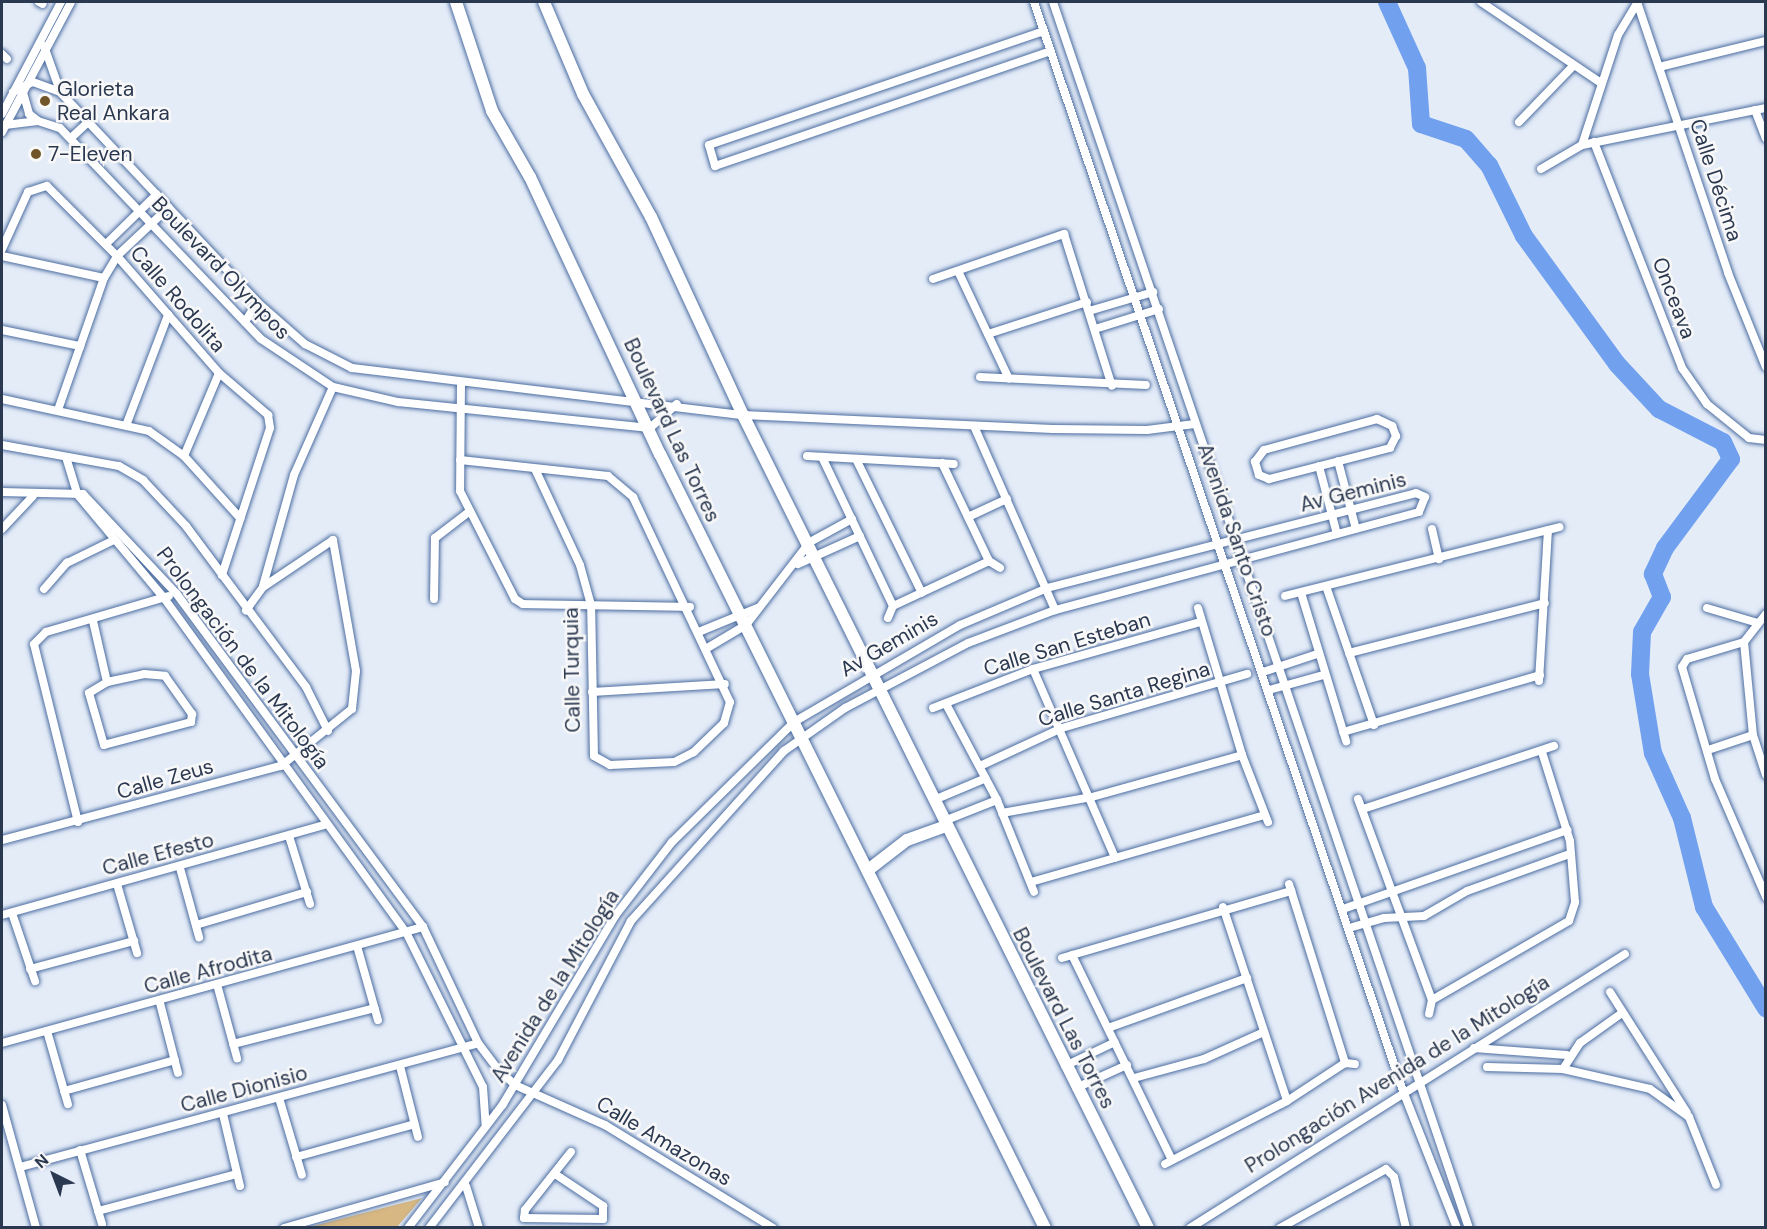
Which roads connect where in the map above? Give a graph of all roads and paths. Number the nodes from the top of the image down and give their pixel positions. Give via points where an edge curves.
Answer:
1 (61, 2) edge
2 (71, 2) edge
3 (456, 2) edge
4 (544, 2) edge
5 (1034, 2) edge
6 (1053, 2) edge
7 (1481, 2) edge
8 (1638, 2) edge
9 (1044, 31) junction
10 (1766, 40) edge
11 (44, 46) junction
12 (1051, 51) junction
13 (1573, 66) junction
14 (1659, 67) junction
15 (42, 83) junction
16 (1601, 83) junction
17 (21, 87) junction
18 (60, 92) junction
19 (24, 101) junction
20 (1766, 108) edge
21 (1755, 110) junction
22 (2, 114) edge
23 (38, 121) junction
24 (89, 121) junction
25 (1520, 122) dead end
26 (1679, 125) junction
27 (3, 129) edge
28 (72, 137) junction
29 (1766, 138) edge
30 (1594, 142) junction
31 (1582, 145) junction
32 (1541, 169) dead end
33 (157, 194) junction
34 (170, 207) junction
35 (140, 210) junction
36 (152, 223) junction
37 (105, 244) junction
38 (2, 249) edge
39 (2, 256) edge
40 (117, 256) junction
41 (958, 270) junction
42 (104, 278) junction
43 (933, 279) dead end
44 (1154, 292) junction
45 (1136, 297) junction
46 (257, 302) junction
47 (1086, 302) junction
48 (1159, 309) junction
49 (1089, 311) junction
50 (1142, 314) junction
51 (168, 315) junction
52 (245, 322) junction
53 (1095, 329) junction
54 (2, 330) edge
55 (988, 334) junction
56 (80, 346) junction
57 (1766, 367) edge
58 (219, 373) junction
59 (980, 377) dead end
60 (1009, 379) junction
61 (461, 383) junction
62 (1112, 386) junction
63 (1146, 386) dead end
64 (333, 387) junction
65 (636, 398) junction
66 (2, 399) edge
67 (677, 404) junction
68 (58, 410) junction
69 (461, 410) junction
70 (743, 415) junction
71 (126, 423) junction
72 (1195, 424) junction
73 (974, 426) junction
74 (650, 428) junction
75 (1179, 428) junction
76 (1766, 440) edge
77 (2, 445) edge
78 (184, 456) junction
79 (807, 456) dead end
80 (66, 457) junction
81 (822, 457) junction
82 (856, 459) junction
83 (460, 460) junction
84 (1338, 461) junction
85 (942, 463) junction
86 (954, 464) dead end
87 (1319, 466) junction
88 (535, 469) junction
89 (2, 492) edge
90 (77, 494) junction
91 (33, 496) junction
92 (1007, 499) junction
93 (1351, 510) junction
94 (470, 511) junction
95 (1332, 516) junction
96 (968, 517) junction
97 (240, 518) junction
98 (852, 519) junction
99 (1559, 527) dead end
100 (2, 529) edge
101 (1356, 529) junction
102 (1432, 529) dead end
103 (1548, 530) junction
104 (1337, 534) junction
105 (860, 537) junction
106 (112, 541) junction
107 (810, 542) junction
108 (1233, 542) junction
109 (1221, 545) junction
110 (818, 557) junction
111 (1439, 559) junction
112 (989, 561) junction
113 (1239, 562) junction
114 (798, 564) junction
115 (1228, 565) junction
116 (1000, 568) dead end
117 (222, 576) junction
118 (263, 587) junction
119 (1047, 588) junction
120 (44, 589) dead end
121 (1327, 589) junction
122 (176, 593) junction
123 (922, 593) junction
124 (1285, 596) dead end
125 (1302, 596) junction
126 (164, 598) junction
127 (434, 599) dead end
128 (1545, 603) junction
129 (591, 605) junction
130 (893, 606) junction
131 (690, 607) junction
132 (757, 608) junction
133 (1198, 608) dead end
134 (1707, 608) dead end
135 (246, 610) junction
136 (1055, 610) junction
137 (739, 611) junction
138 (1766, 614) edge
139 (888, 618) dead end
140 (93, 621) junction
141 (1200, 622) junction
142 (1758, 623) junction
143 (746, 625) junction
144 (701, 631) junction
145 (1744, 642) junction
146 (709, 647) junction
147 (1349, 653) junction
148 (1317, 654) junction
149 (1275, 668) junction
150 (1033, 669) junction
151 (872, 672) junction
152 (1263, 672) junction
153 (1247, 674) dead end
154 (1323, 675) junction
155 (107, 681) junction
156 (725, 684) junction
157 (1218, 684) junction
158 (1282, 686) junction
159 (880, 688) junction
160 (1269, 690) junction
161 (592, 692) junction
162 (946, 704) junction
163 (933, 708) dead end
164 (794, 722) junction
165 (1374, 725) junction
166 (1062, 728) junction
167 (328, 731) junction
168 (1753, 735) junction
169 (803, 738) junction
170 (1554, 746) dead end
171 (1708, 750) junction
172 (1542, 752) junction
173 (1242, 755) junction
174 (294, 757) junction
175 (1763, 760) edge
176 (281, 766) junction
177 (980, 766) junction
178 (1766, 775) edge
179 (986, 778) junction
180 (1092, 796) junction
181 (1359, 798) dead end
182 (934, 800) junction
183 (997, 800) junction
184 (1366, 808) junction
185 (1002, 813) junction
186 (78, 822) junction
187 (945, 823) junction
188 (324, 825) junction
189 (1567, 830) junction
190 (289, 836) junction
191 (2, 840) edge
192 (1570, 854) junction
193 (1115, 858) junction
194 (180, 868) junction
195 (868, 870) junction
196 (1031, 882) junction
197 (117, 884) junction
198 (1394, 888) junction
199 (307, 892) junction
200 (1034, 892) dead end
201 (1766, 897) edge
202 (310, 904) dead end
203 (1356, 904) junction
204 (1223, 907) junction
205 (1343, 909) junction
206 (12, 912) junction
207 (2, 915) edge
208 (1403, 915) junction
209 (1363, 924) junction
210 (196, 925) junction
211 (423, 927) junction
212 (1349, 928) junction
213 (406, 932) junction
214 (199, 937) dead end
215 (134, 941) junction
216 (357, 946) junction
217 (137, 953) dead end
218 (1625, 954) dead end
219 (1072, 955) junction
220 (1062, 958) dead end
221 (30, 969) junction
222 (1378, 969) junction
223 (1365, 974) junction
224 (1247, 978) junction
225 (35, 981) dead end
226 (218, 988) junction
227 (1610, 992) dead end
228 (1432, 1000) junction
229 (160, 1003) junction
230 (375, 1008) junction
231 (1622, 1013) junction
232 (1429, 1014) dead end
233 (378, 1020) dead end
234 (1108, 1028) junction
235 (47, 1031) junction
236 (1264, 1032) junction
237 (1115, 1042) junction
238 (2, 1043) edge
239 (478, 1043) junction
240 (233, 1044) junction
241 (463, 1048) junction
242 (1474, 1048) junction
243 (1567, 1055) junction
244 (237, 1058) dead end
245 (175, 1060) junction
246 (1127, 1065) junction
247 (400, 1066) junction
248 (1065, 1066) junction
249 (1487, 1066) dead end
250 (1563, 1069) junction
251 (178, 1073) dead end
252 (1134, 1078) junction
253 (1417, 1082) junction
254 (515, 1085) junction
255 (1076, 1088) junction
256 (64, 1091) junction
257 (1404, 1091) junction
258 (532, 1094) junction
259 (279, 1098) junction
260 (1287, 1101) junction
261 (68, 1104) dead end
262 (2, 1105) edge
263 (223, 1114) junction
264 (1689, 1117) junction
265 (415, 1124) junction
266 (486, 1126) junction
267 (418, 1137) dead end
268 (80, 1150) junction
269 (572, 1152) dead end
270 (296, 1157) junction
271 (20, 1167) junction
272 (237, 1174) junction
273 (555, 1174) junction
274 (302, 1175) dead end
275 (445, 1182) junction
276 (1716, 1185) dead end
277 (240, 1186) dead end
278 (466, 1186) junction
279 (98, 1211) junction
280 (102, 1224) dead end
281 (549, 1224) edge
282 (36, 1227) edge
283 (284, 1227) edge
284 (408, 1227) edge
285 (429, 1227) edge
286 (479, 1227) edge
287 (773, 1227) edge
288 (1045, 1227) edge
289 (1148, 1227) edge
290 (1190, 1227) edge
291 (1280, 1227) edge
292 (1406, 1227) edge
293 (1456, 1227) edge
294 (1469, 1227) edge

1 - 17 street via 21,73
2 - 11 street
3 - 65 main road, Boulevard Las Torres via 492,111 530,177
4 - 70 main road, Boulevard Las Torres via 583,94 651,217
5 - 9 street, Avenida Santo Cristo
6 - 44 street, Avenida Santo Cristo
7 - 13 street
8 - 14 street, Calle Décima
8 - 16 street via 1618,34
9 - 12 street, Avenida Santo Cristo
9 - 12 street via 709,145 715,166
10 - 14 street
11 - 17 street
11 - 18 street
12 - 45 street, Avenida Santo Cristo
13 - 16 street
13 - 25 street
14 - 26 street, Calle Décima
15 - 17 street, Boulevard Olympos
15 - 18 street, Boulevard Olympos
15 - 19 street
16 - 31 street
17 - 19 street
17 - 22 street
17 - 27 street
18 - 24 street, Boulevard Olympos
19 - 23 street
20 - 21 street
21 - 26 street
21 - 29 street
23 - 27 street
23 - 28 street, Boulevard Olympos
24 - 28 street
24 - 33 street, Boulevard Olympos
26 - 30 street
26 - 57 street, Calle Décima
28 - 35 street, Boulevard Olympos
30 - 31 street
30 - 76 street, Onceava via 1682,368 1707,404 1756,441
31 - 32 street
33 - 34 street, Boulevard Olympos
33 - 35 street
34 - 36 street
34 - 46 street, Boulevard Olympos
35 - 36 street, Boulevard Olympos
35 - 37 street
36 - 40 street
36 - 52 street, Boulevard Olympos
37 - 38 street, Calle Rodolita via 55,193 40,185 22,202
37 - 40 street, Calle Rodolita
39 - 42 street
40 - 42 street
40 - 51 street, Calle Rodolita
41 - 43 street
41 - 47 street via 1064,234
41 - 55 street
42 - 56 street
44 - 45 street
44 - 48 street, Avenida Santo Cristo
45 - 49 street
45 - 50 street, Avenida Santo Cristo
46 - 52 street
46 - 61 street, Boulevard Olympos via 305,345 352,368
47 - 49 street
47 - 55 street
48 - 50 street
48 - 72 street, Avenida Santo Cristo
49 - 53 street
50 - 53 street
50 - 75 street, Avenida Santo Cristo
51 - 58 street, Calle Rodolita
51 - 71 street
52 - 64 street, Boulevard Olympos via 282,357
53 - 62 street
54 - 56 street
55 - 60 street
56 - 68 street
58 - 78 street
58 - 97 street, Calle Rodolita via 271,421
59 - 60 street
60 - 62 street
61 - 65 street, Boulevard Olympos
61 - 69 street
62 - 63 street
64 - 69 street, Boulevard Olympos
64 - 118 street via 294,475
65 - 67 street, Boulevard Olympos
65 - 74 main road, Boulevard Las Torres
66 - 68 street
67 - 70 street, Boulevard Olympos
67 - 74 street
68 - 71 street
69 - 74 street, Boulevard Olympos
69 - 83 street
70 - 73 street, Boulevard Olympos
70 - 107 main road, Boulevard Las Torres
71 - 78 street
72 - 75 street, Boulevard Olympos
72 - 108 street, Avenida Santo Cristo
73 - 75 street, Boulevard Olympos
73 - 92 street
74 - 137 main road, Boulevard Las Torres
75 - 109 street, Avenida Santo Cristo
77 - 80 street
78 - 97 street
79 - 81 street
80 - 90 street
80 - 117 street via 119,466 143,480
81 - 82 street
81 - 98 street
82 - 85 street
82 - 123 street
83 - 88 street
83 - 94 street via 460,491
84 - 87 street
84 - 87 street via 1390,448 1392,426 1377,419 1264,450 1255,462 1259,475 1269,479
84 - 93 street
85 - 86 street
85 - 96 street
87 - 95 street
88 - 129 street, Calle Turquia via 580,565
88 - 131 street, Calle Turquia via 608,476 622,483
89 - 91 street
90 - 91 street
90 - 106 street, Prolongación de la Mitología
90 - 122 street, Prolongación de la Mitología via 101,509
91 - 100 street
92 - 96 street
92 - 119 street
93 - 95 street, Av Geminis
93 - 101 street
93 - 101 street, Av Geminis via 1416,493 1426,501 1419,512
94 - 127 street via 435,538
94 - 129 street via 515,599 523,604
95 - 104 street
95 - 108 street, Av Geminis
96 - 112 street
97 - 117 street, Calle Rodolita
98 - 105 street
98 - 107 street
99 - 103 street
101 - 104 street, Av Geminis
102 - 111 street
103 - 111 street
103 - 128 street
104 - 113 street, Av Geminis
105 - 110 street
105 - 130 street
106 - 120 street via 67,563
106 - 126 street, Prolongación de la Mitología
107 - 110 main road, Boulevard Las Torres
107 - 114 street
108 - 109 street, Av Geminis
108 - 113 street, Avenida Santo Cristo
109 - 115 street, Avenida Santo Cristo
109 - 119 street, Av Geminis
110 - 114 street
110 - 151 main road, Boulevard Las Torres
111 - 121 street
112 - 116 street
112 - 123 street
113 - 115 street, Av Geminis
113 - 149 street, Avenida Santo Cristo
114 - 132 street
115 - 136 street, Av Geminis
115 - 152 street, Avenida Santo Cristo
117 - 135 street
118 - 135 street
118 - 167 street, Calle Zeus via 333,540 358,686 352,709
119 - 136 street
119 - 151 street, Av Geminis via 960,624
121 - 125 street
121 - 147 street
122 - 126 street
122 - 174 street, Prolongación de la Mitología
123 - 130 street
124 - 125 street
125 - 148 street
126 - 140 street
126 - 176 street, Prolongación de la Mitología
128 - 147 street
128 - 165 street via 1540,678
129 - 131 street
129 - 161 street, Calle Turquia
130 - 139 street
131 - 144 street, Calle Turquia
132 - 137 street
132 - 143 street
133 - 141 street
134 - 142 street
135 - 167 street via 306,687
136 - 159 street, Av Geminis via 968,643
137 - 143 main road, Boulevard Las Torres
137 - 144 street
138 - 142 street
140 - 155 street
140 - 186 street via 40,635 33,652
141 - 150 street, Calle San Esteban
141 - 157 street
142 - 145 street
143 - 146 street
143 - 164 main road, Boulevard Las Torres
144 - 146 street, Calle Turquia
145 - 168 street
145 - 171 street via 1687,659 1682,667
146 - 156 street, Calle Turquia
147 - 165 street
148 - 149 street
148 - 154 street
149 - 152 street
149 - 158 street, Avenida Santo Cristo
150 - 162 street, Calle San Esteban
150 - 166 street
151 - 159 main road, Boulevard Las Torres
151 - 164 street, Av Geminis
152 - 160 street, Avenida Santo Cristo
153 - 157 street, Calle Santa Regina
154 - 158 street
154 - 165 street via 1345,737
155 - 155 street via 165,676 192,714 191,722 104,745 88,696
156 - 161 street
156 - 161 street, Calle Turquia via 730,702 724,723 674,762 601,762 591,749
157 - 166 street, Calle Santa Regina
157 - 173 street
158 - 160 street
158 - 203 street, Avenida Santo Cristo
159 - 169 street, Av Geminis
159 - 182 main road, Boulevard Las Torres
160 - 205 street, Avenida Santo Cristo
162 - 163 street, Calle San Esteban
162 - 177 street
164 - 169 main road, Boulevard Las Torres
164 - 254 street, Avenida de la Mitología via 672,842 615,916
166 - 177 street, Calle Santa Regina
166 - 180 street
167 - 174 street, Calle Zeus
168 - 171 street
168 - 175 street
169 - 195 main road, Boulevard Las Torres
169 - 258 street, Avenida de la Mitología via 746,789 631,921 558,1060
170 - 172 street
171 - 201 street
172 - 184 street
172 - 189 street
173 - 180 street
173 - 193 street via 1267,818
174 - 176 street, Calle Zeus
174 - 211 street, Prolongación de la Mitología
175 - 178 street
176 - 186 street, Calle Zeus
176 - 188 street, Prolongación de la Mitología
177 - 179 street
179 - 182 street
179 - 183 street
180 - 185 street
180 - 193 street
181 - 184 street
182 - 187 main road, Boulevard Las Torres
183 - 185 street
183 - 187 street
184 - 198 street
185 - 196 street
186 - 191 street, Calle Zeus
187 - 195 main road via 907,840
187 - 248 main road, Boulevard Las Torres
188 - 190 street, Calle Efesto
188 - 213 street, Prolongación de la Mitología
189 - 192 street
189 - 198 street
190 - 194 street, Calle Efesto
190 - 199 street
192 - 208 street via 1467,891 1424,916
192 - 228 street via 1575,902 1569,921
193 - 196 street
194 - 197 street, Calle Efesto
194 - 210 street
195 - 288 main road, Boulevard Las Torres
196 - 200 street
197 - 206 street, Calle Efesto
197 - 215 street
198 - 203 street
198 - 208 street
199 - 202 street
199 - 210 street
203 - 205 street
203 - 209 street, Avenida Santo Cristo
204 - 219 street
204 - 224 street
204 - 260 street via 1290,887 1350,1064
205 - 212 street, Avenida Santo Cristo
206 - 207 street, Calle Efesto
206 - 221 street
208 - 209 street
208 - 228 street
209 - 212 street
209 - 222 street, Avenida Santo Cristo
210 - 214 street
211 - 213 street, Calle Afrodita
211 - 239 street, Prolongación de la Mitología
212 - 223 street, Avenida Santo Cristo
213 - 216 street, Calle Afrodita
213 - 241 street, Prolongación de la Mitología
215 - 217 street
215 - 221 street
216 - 226 street, Calle Afrodita
216 - 230 street
218 - 242 street, Prolongación Avenida de la Mitología
219 - 220 street
219 - 234 street
221 - 225 street
222 - 223 street
222 - 253 street, Avenida Santo Cristo
223 - 257 street, Avenida Santo Cristo
224 - 234 street
224 - 236 street
226 - 229 street, Calle Afrodita
226 - 240 street
227 - 231 street
228 - 232 street
229 - 235 street, Calle Afrodita
229 - 245 street
230 - 233 street
230 - 240 street
231 - 243 street
231 - 264 street
234 - 237 street
235 - 238 street, Calle Afrodita
235 - 256 street
236 - 252 street via 1204,1059
236 - 260 street
237 - 246 street
237 - 248 street
239 - 241 street, Calle Dionisio
239 - 254 street, Prolongación de la Mitología
240 - 244 street
241 - 247 street, Calle Dionisio
241 - 266 street, Prolongación de la Mitología via 483,1087
242 - 243 street
242 - 253 street, Prolongación Avenida de la Mitología
243 - 250 street
245 - 251 street
245 - 256 street
246 - 252 street
246 - 255 street
247 - 259 street, Calle Dionisio
247 - 265 street
248 - 255 main road, Boulevard Las Torres
249 - 250 street
250 - 264 street via 1650,1089
252 - 260 street via 1169,1162
253 - 257 street, Prolongación Avenida de la Mitología
253 - 294 street, Avenida Santo Cristo
254 - 258 street, Prolongación de la Mitología
254 - 266 street, Avenida de la Mitología
255 - 289 main road, Boulevard Las Torres
256 - 261 street
257 - 290 street, Prolongación Avenida de la Mitología
257 - 293 street, Avenida Santo Cristo
258 - 278 street, Avenida de la Mitología
258 - 287 street, Calle Amazonas via 605,1125
259 - 263 street, Calle Dionisio
259 - 270 street
262 - 271 street
263 - 268 street, Calle Dionisio
263 - 272 street
264 - 276 street
265 - 267 street
265 - 270 street
266 - 275 street, Avenida de la Mitología
268 - 271 street, Calle Dionisio
268 - 279 street
269 - 273 street
270 - 274 street
271 - 282 street
272 - 277 street
272 - 279 street
273 - 281 street via 524,1213 526,1219
273 - 281 street via 603,1206 606,1215 597,1221
275 - 283 street
275 - 284 street, Avenida de la Mitología
278 - 285 street, Avenida de la Mitología
278 - 286 street
279 - 280 street
291 - 292 street via 1379,1170 1394,1177

